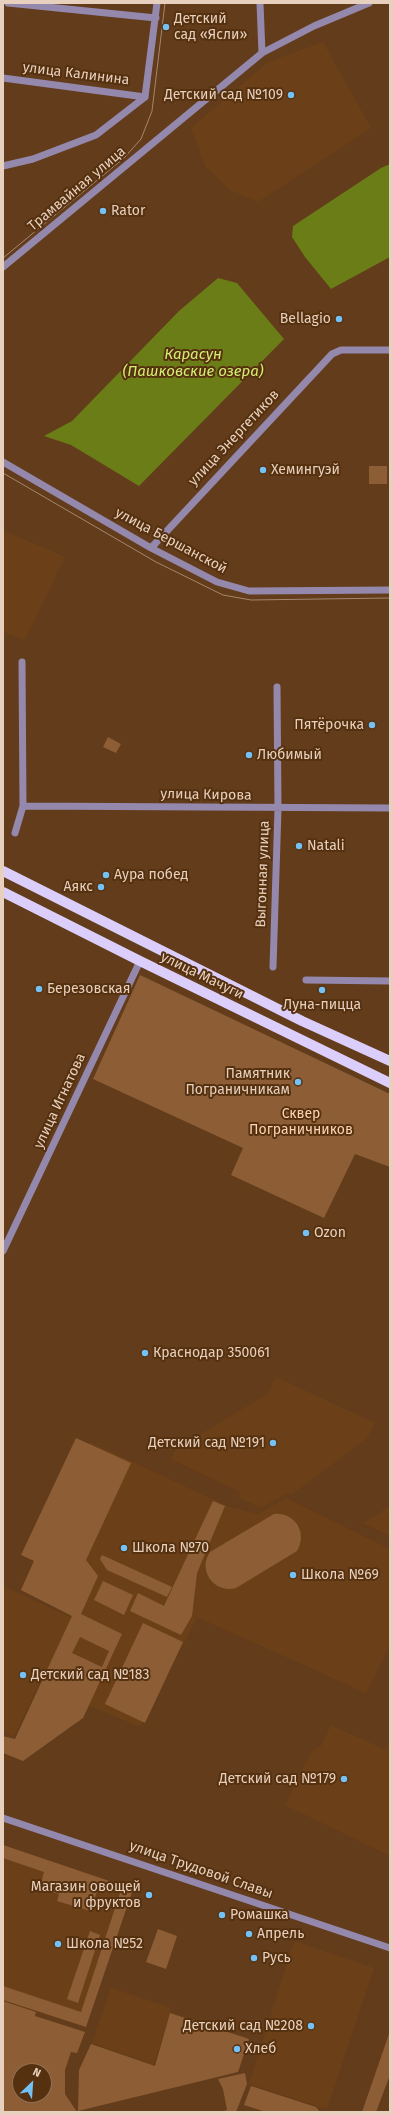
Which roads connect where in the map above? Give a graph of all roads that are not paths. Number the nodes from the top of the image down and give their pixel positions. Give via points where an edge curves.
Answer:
1 (8, 3) edge
2 (157, 3) edge
3 (260, 3) edge
4 (369, 3) edge
5 (156, 18) junction
6 (262, 53) junction
7 (3, 78) edge
8 (145, 97) junction
9 (3, 166) edge
10 (3, 267) edge
11 (390, 350) edge
12 (3, 462) edge
13 (151, 548) junction
14 (390, 590) edge
15 (22, 662) dead end
16 (277, 687) dead end
17 (23, 806) junction
18 (390, 808) edge
19 (278, 809) junction
20 (15, 834) dead end
21 (3, 871) edge
22 (3, 892) edge
23 (140, 961) junction
24 (273, 967) dead end
25 (306, 980) dead end
26 (390, 981) edge
27 (390, 1061) edge
28 (390, 1083) edge
29 (3, 1251) edge
30 (3, 1818) edge
31 (390, 1948) edge

1 - 5 street
2 - 5 street
3 - 6 street
4 - 6 street, Трамвайная улица via 314,26
5 - 8 street
6 - 10 street, Трамвайная улица
7 - 8 street, улица Калинина
8 - 9 street via 96,135 33,159
11 - 13 street, улица Энергетиков via 340,350 332,354
12 - 13 street, улица Бершанской
13 - 14 street, улица Бершанской via 217,582 249,590
15 - 17 street
16 - 19 street, Выгонная улица
17 - 19 street, улица Кирова
17 - 20 street
18 - 19 street, улица Кирова
19 - 24 street, Выгонная улица
21 - 27 main road, улица Мачуги via 288,1014
22 - 23 main road, улица Мачуги
23 - 28 main road, улица Мачуги
23 - 29 street, улица Игнатова
25 - 26 street
30 - 31 street, улица Трудовой Славы

